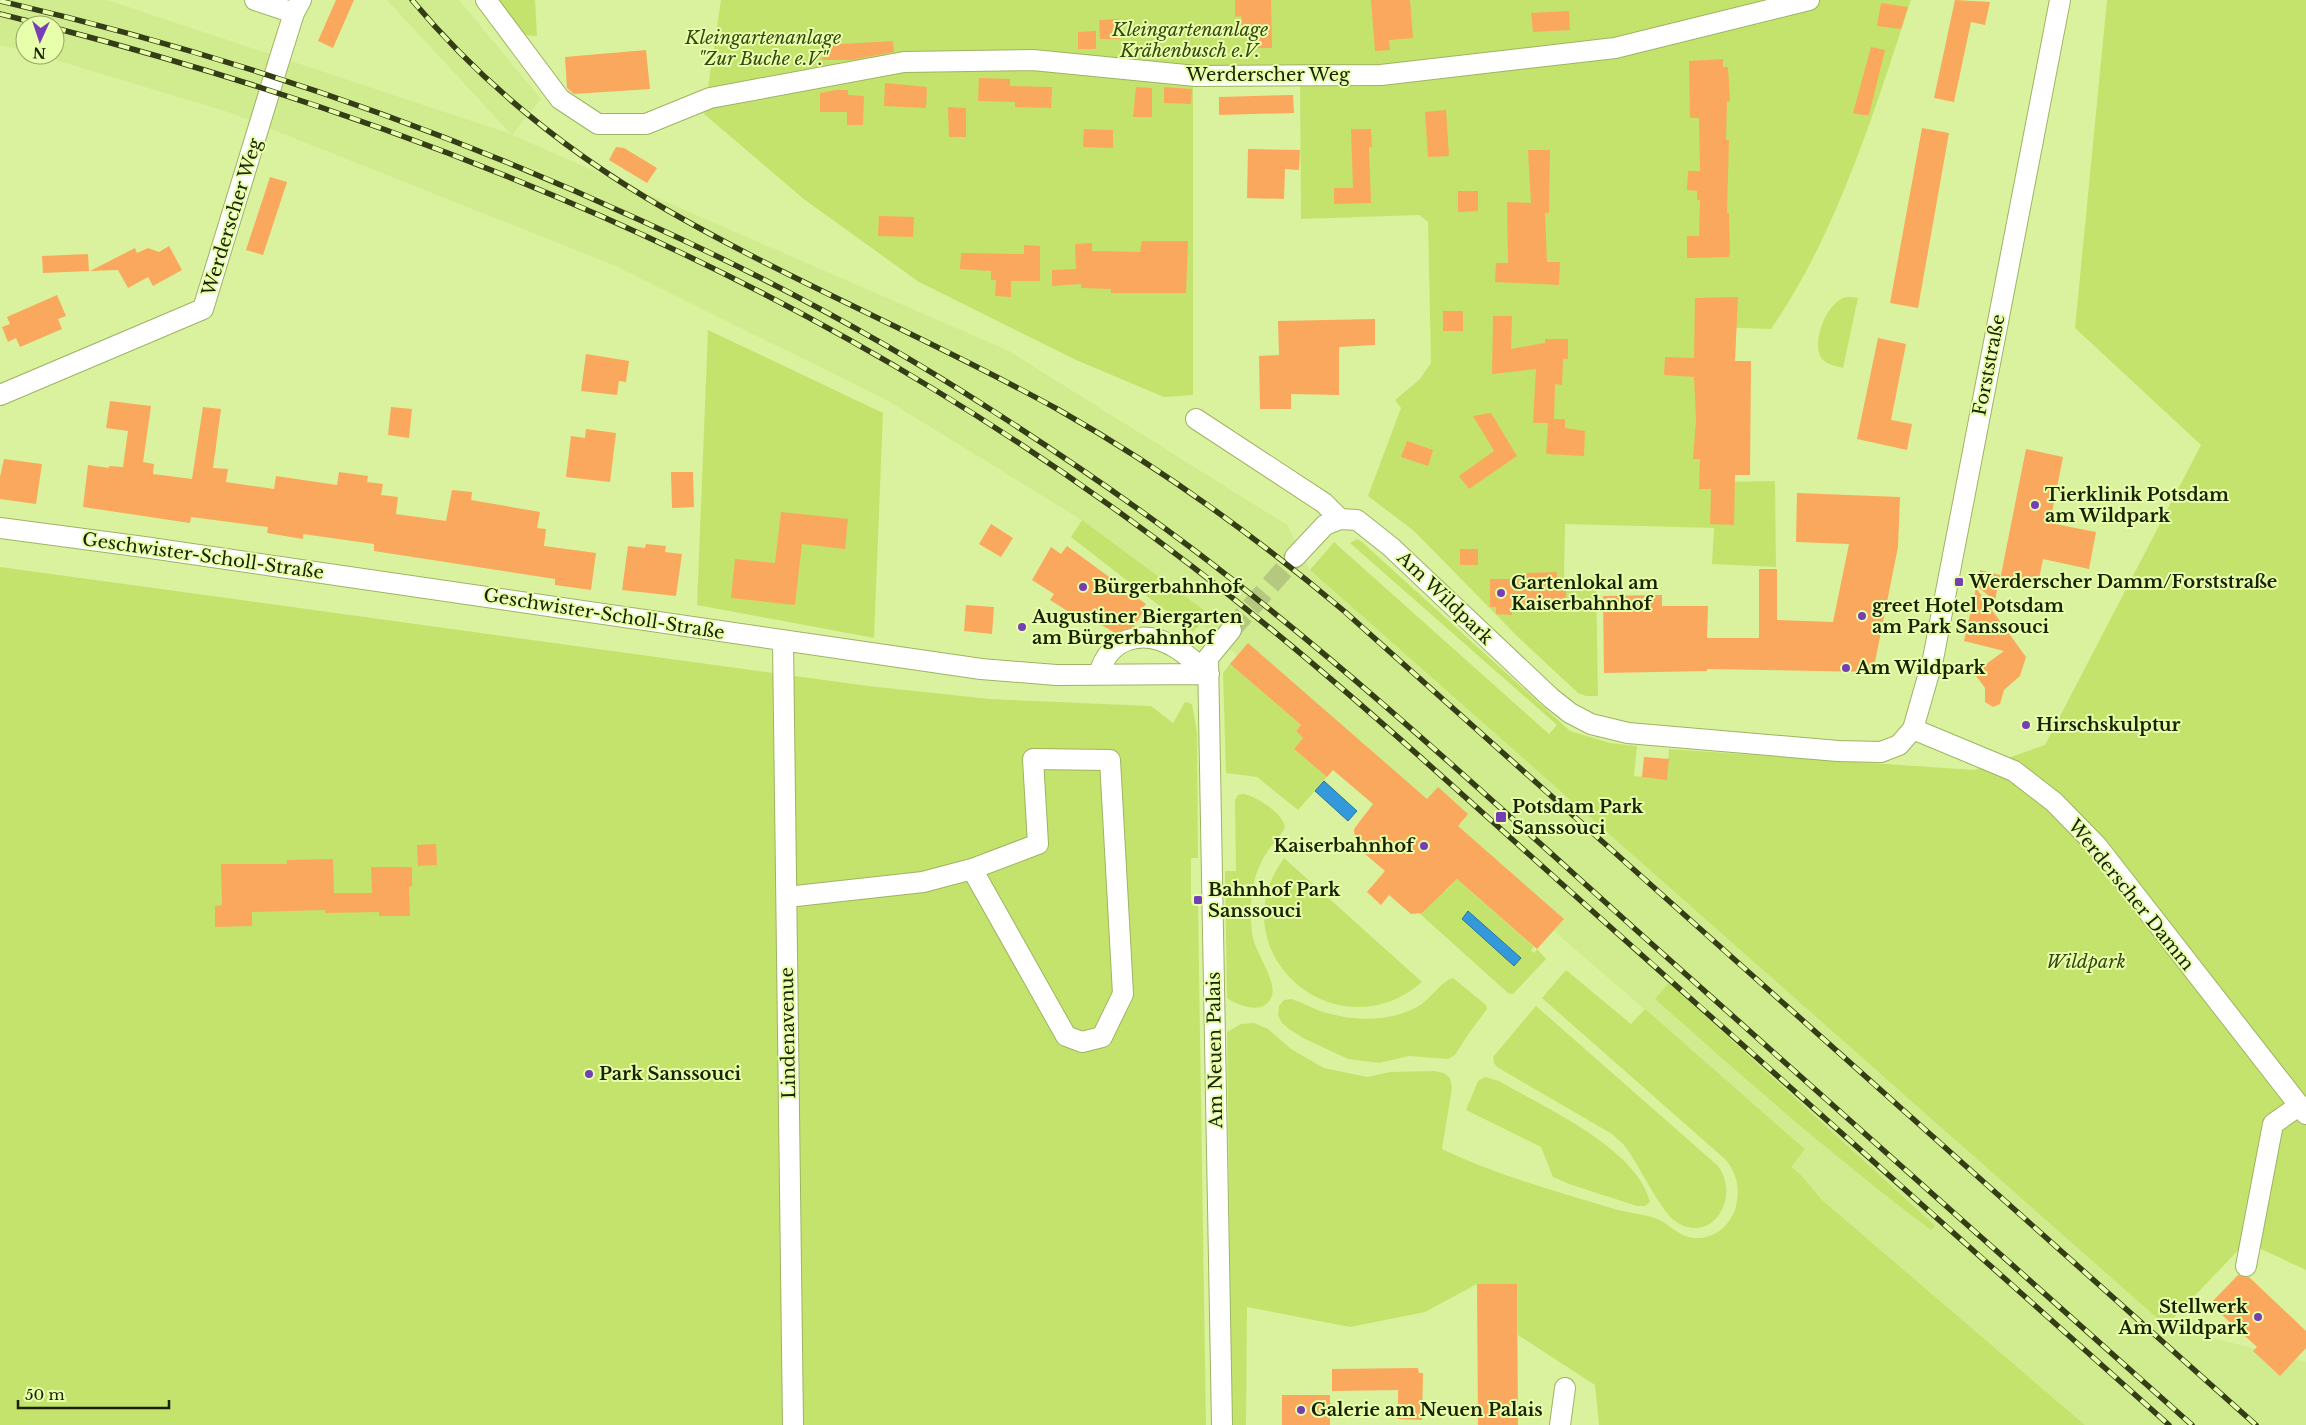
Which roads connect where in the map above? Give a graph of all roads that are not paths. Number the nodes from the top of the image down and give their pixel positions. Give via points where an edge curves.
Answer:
1 (255, 0) edge
2 (486, 0) edge
3 (1809, 0) edge
4 (2060, 0) edge
5 (298, 6) edge
6 (0, 395) edge
7 (1196, 419) dead end
8 (1340, 518) junction
9 (0, 528) edge
10 (1295, 557) tunnel mouth
11 (1230, 630) tunnel mouth
12 (784, 641) junction
13 (1099, 674) junction
14 (1209, 674) junction
15 (1913, 729) junction
16 (972, 869) junction
17 (787, 897) junction
18 (2303, 1110) edge
19 (2246, 1266) dead end
20 (1565, 1388) dead end
21 (794, 1425) edge
22 (1222, 1425) edge
23 (1560, 1425) edge

1 - 5 street
2 - 3 street, Werderscher Weg via 560,99 598,124 646,124 710,98 904,62 1033,60 1196,76 1381,75 1615,48
4 - 15 street, Forststraße via 1933,659
5 - 6 street, Werderscher Weg via 203,309
7 - 8 street via 1324,503
8 - 10 street via 1325,525
8 - 15 street, Am Wildpark via 1357,520 1391,547 1550,698 1591,724 1628,733 1864,752 1881,752 1898,745
9 - 12 street, Geschwister-Scholl-Straße
11 - 14 street via 1208,658
12 - 13 street, Geschwister-Scholl-Straße via 980,669 1056,675
12 - 17 street, Lindenavenue
13 - 14 street, Geschwister-Scholl-Straße
13 - 14 street via 1103,661 1115,646 1142,637 1160,640 1176,648
14 - 22 street, Am Neuen Palais
15 - 18 street, Werderscher Damm via 2014,771 2054,802 2096,846
16 - 16 street via 1066,1036 1082,1042 1102,1037 1123,994 1110,760 1033,759 1038,844
16 - 17 street via 894,887
17 - 21 street, Lindenavenue
18 - 19 street via 2273,1124
20 - 23 street

